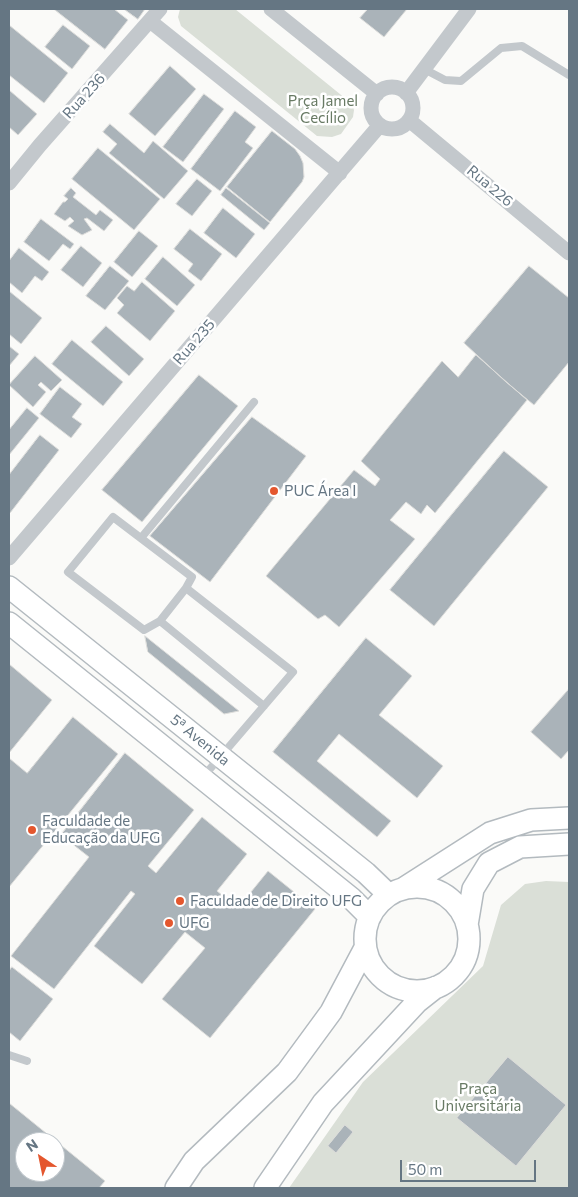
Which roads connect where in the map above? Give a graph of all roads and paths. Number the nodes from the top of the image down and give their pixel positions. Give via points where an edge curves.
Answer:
1 (160, 9) edge
2 (272, 9) edge
3 (469, 9) edge
4 (150, 21) junction
5 (424, 69) junction
6 (569, 75) edge
7 (406, 93) junction
8 (377, 94) junction
9 (409, 120) junction
10 (380, 125) junction
11 (340, 172) junction
12 (9, 183) edge
13 (569, 253) edge
14 (254, 402) dead end
15 (141, 538) junction
16 (9, 558) edge
17 (9, 587) edge
18 (186, 588) junction
19 (160, 622) junction
20 (9, 623) edge
21 (264, 706) junction
22 (221, 757) junction
23 (203, 778) junction
24 (569, 818) edge
25 (569, 844) edge
26 (397, 892) junction
27 (370, 917) junction
28 (467, 925) junction
29 (365, 948) junction
30 (437, 986) junction
31 (9, 1055) edge
32 (27, 1061) dead end
33 (176, 1188) edge
34 (265, 1188) edge

1 - 4 street, Rua 236
2 - 8 street
3 - 5 street
4 - 11 street
4 - 12 street, Rua 236
5 - 6 lane via 445,80 461,81 501,48 522,46
5 - 7 street
7 - 8 street via 395,87
7 - 9 street via 413,109
8 - 10 street via 371,110
9 - 10 street via 399,128
9 - 13 street, Rua 226
10 - 11 street, Rua 235
11 - 16 street, Rua 235
14 - 15 lane
15 - 18 lane via 192,577
15 - 19 lane via 113,517 68,572 144,630
17 - 22 main road, 5ª Avenida
18 - 19 lane
18 - 21 lane via 293,672
19 - 21 lane
20 - 23 main road, 5ª Avenida
21 - 22 lane
22 - 23 lane
22 - 26 main road, 5ª Avenida via 366,873
23 - 27 main road, 5ª Avenida
24 - 26 main road via 531,820 490,833
25 - 28 main road via 520,847 489,863 473,889
26 - 27 main road via 378,904
26 - 28 main road via 420,887 436,890 450,898
27 - 29 main road
28 - 30 main road via 466,954 460,968
29 - 30 main road via 379,975 391,984 406,990
29 - 33 main road via 331,1012 287,1072 194,1161
30 - 34 main road via 417,1002 323,1103
31 - 32 lane

